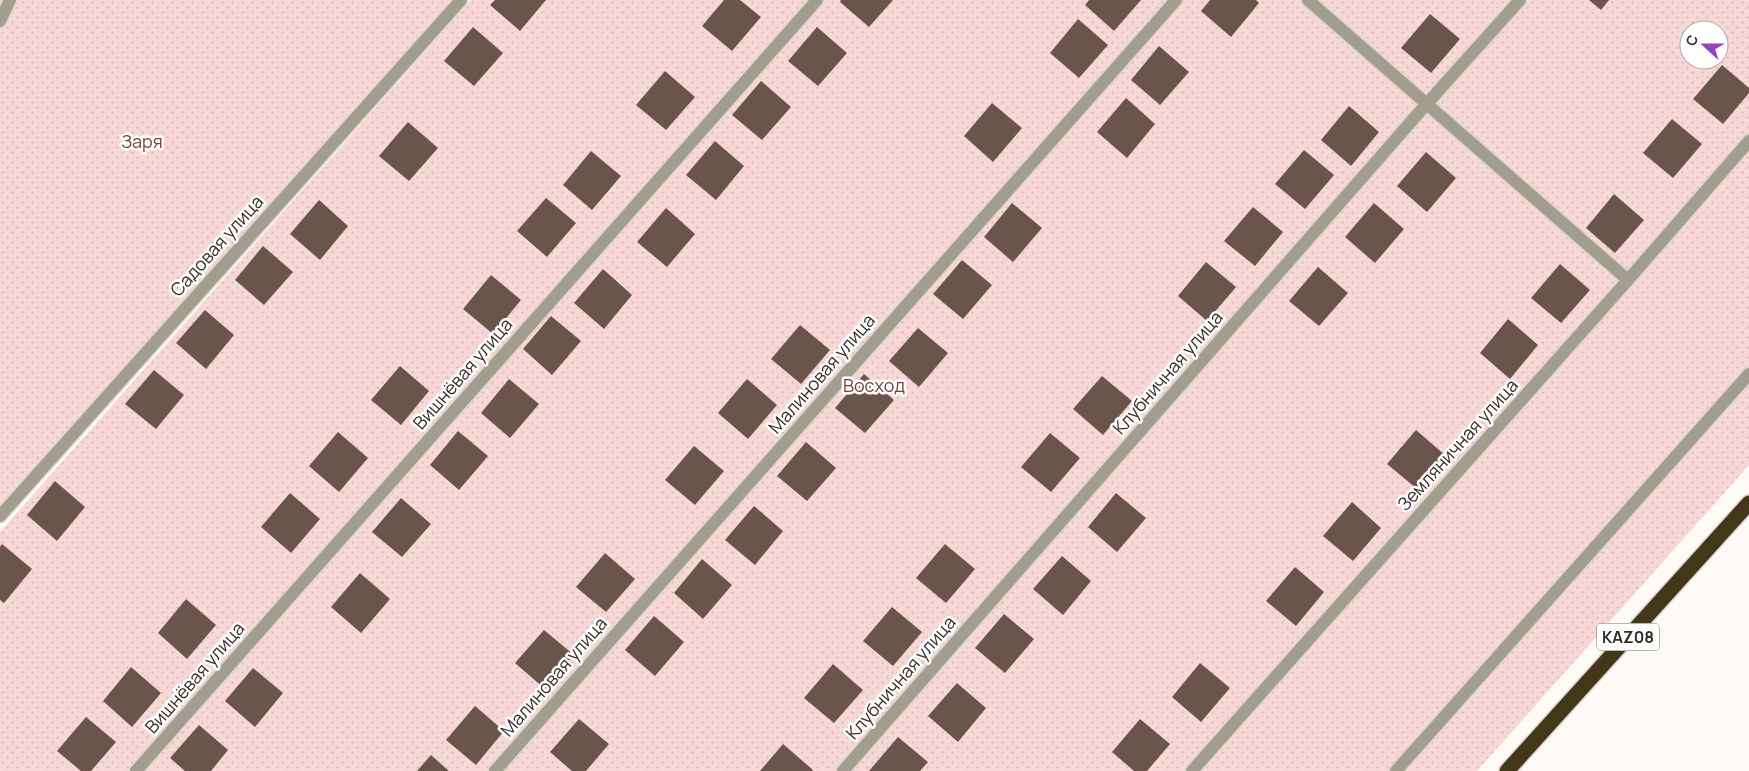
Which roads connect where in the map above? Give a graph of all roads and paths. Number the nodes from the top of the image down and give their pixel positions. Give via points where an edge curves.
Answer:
1 (10, 0) edge
2 (461, 0) edge
3 (817, 0) edge
4 (1176, 0) edge
5 (1308, 0) edge
6 (1520, 0) edge
7 (0, 21) edge
8 (1427, 104) junction
9 (1749, 141) edge
10 (1628, 280) junction
11 (1749, 374) edge
12 (1749, 503) edge
13 (0, 516) edge
14 (136, 771) edge
15 (495, 771) edge
16 (843, 771) edge
17 (1192, 771) edge
18 (1396, 771) edge
19 (1507, 771) edge

1 - 7 street
2 - 13 street, Садовая улица
3 - 14 street, Вишнёвая улица
4 - 15 street, Малиновая улица
5 - 8 street
6 - 8 street, Клубничная улица
8 - 10 street
8 - 16 street, Клубничная улица
9 - 10 street, Земляничная улица
10 - 17 street, Земляничная улица
11 - 18 street
12 - 19 highway, KAZ08

